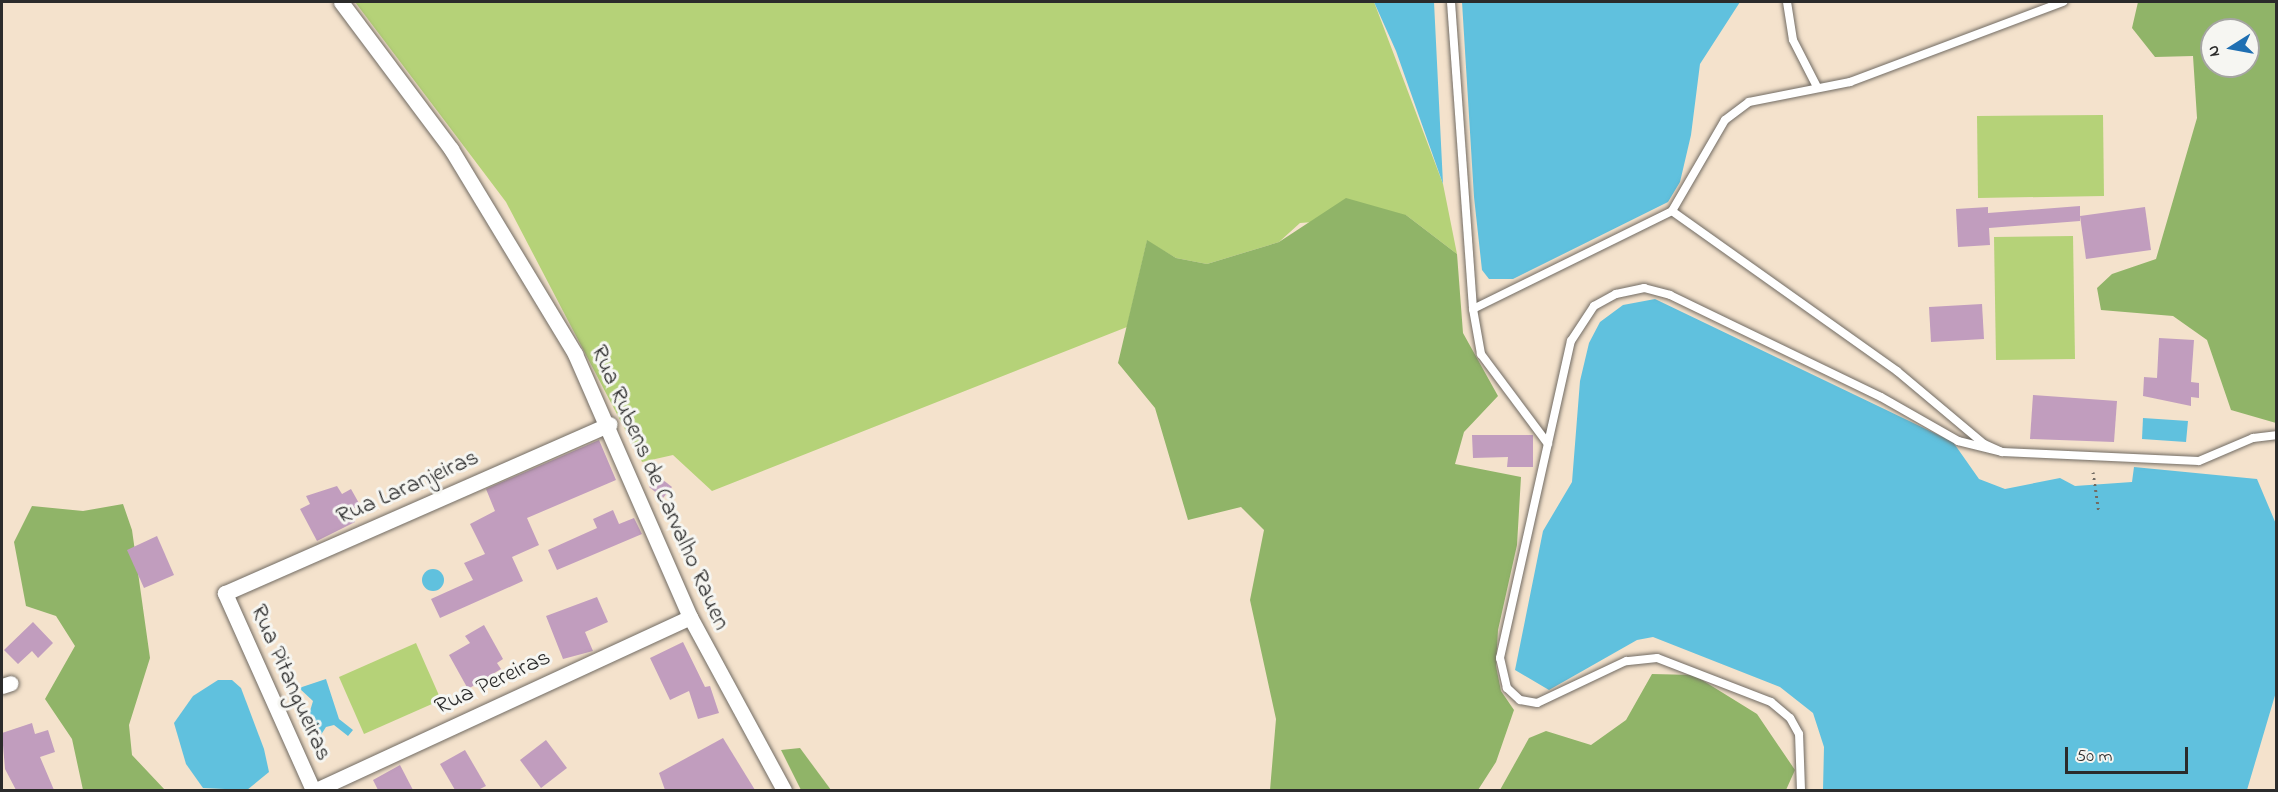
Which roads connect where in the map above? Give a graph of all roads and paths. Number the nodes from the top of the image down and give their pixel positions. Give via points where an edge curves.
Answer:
1 (341, 2) edge
2 (1451, 2) edge
3 (1787, 2) edge
4 (2063, 2) edge
5 (1817, 87) junction
6 (1672, 212) junction
7 (1473, 309) junction
8 (610, 424) junction
9 (2277, 435) edge
10 (1548, 444) junction
11 (2002, 452) junction
12 (2093, 472) dead end
13 (2099, 513) dead end
14 (225, 593) joint
15 (690, 617) junction
16 (314, 790) edge
17 (784, 790) edge
18 (1801, 790) edge

1 - 8 street, Rua Rubens de Carvalho Rauen via 513,243
2 - 7 lane
3 - 5 lane via 1793,40
4 - 5 lane via 1905,63
5 - 6 lane via 1749,102 1725,120
6 - 7 lane
6 - 11 lane via 1897,371 1976,438
7 - 10 lane via 1481,354
8 - 14 street, Rua Laranjeiras
8 - 15 street, Rua Rubens de Carvalho Rauen
9 - 11 lane via 2253,438 2199,461
10 - 11 lane via 1570,341 1594,306 1644,288 1670,295 1839,376 1958,441
10 - 18 lane via 1500,658 1508,688 1520,700 1537,703 1626,661 1657,658 1771,702 1790,718 1799,734
12 - 13 path
14 - 16 street, Rua Pitangueiras
15 - 16 street, Rua Pereiras
15 - 17 street, Rua Rubens de Carvalho Rauen

